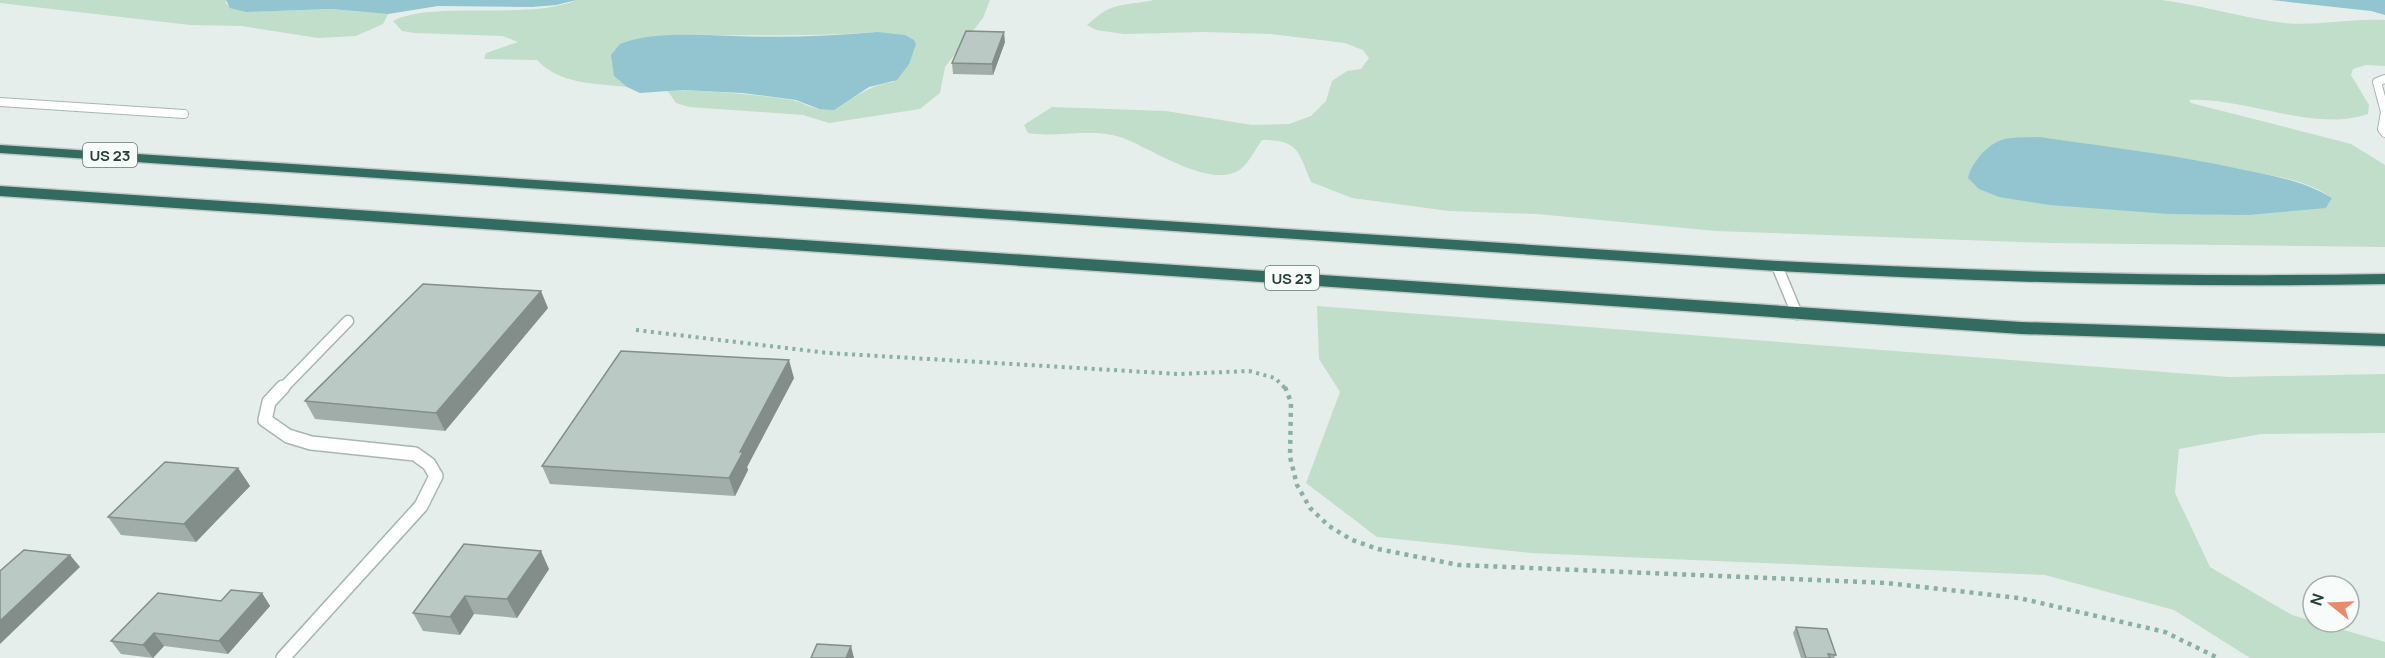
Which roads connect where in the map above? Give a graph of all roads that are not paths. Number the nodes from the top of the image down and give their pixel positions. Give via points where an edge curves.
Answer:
1 (2385, 79) edge
2 (0, 102) edge
3 (184, 114) dead end
4 (2385, 133) edge
5 (0, 139) edge
6 (0, 149) edge
7 (221, 162) junction
8 (0, 191) edge
9 (0, 199) edge
10 (199, 206) junction
11 (1777, 266) junction
12 (2385, 279) edge
13 (1797, 314) junction
14 (348, 321) dead end
15 (2385, 340) edge
16 (283, 658) edge

1 - 4 lane via 2376,82 2385,112
2 - 3 lane
5 - 7 highway
6 - 7 highway, US 23
7 - 11 highway, US 23
8 - 10 highway, US 23
9 - 10 highway
10 - 13 highway, US 23
11 - 12 highway, US 23 via 2007,278 2230,282
11 - 13 lane
13 - 15 highway, US 23 via 2032,328
14 - 16 lane via 269,402 265,420 288,436 311,442 415,454 429,464 436,476 421,506

